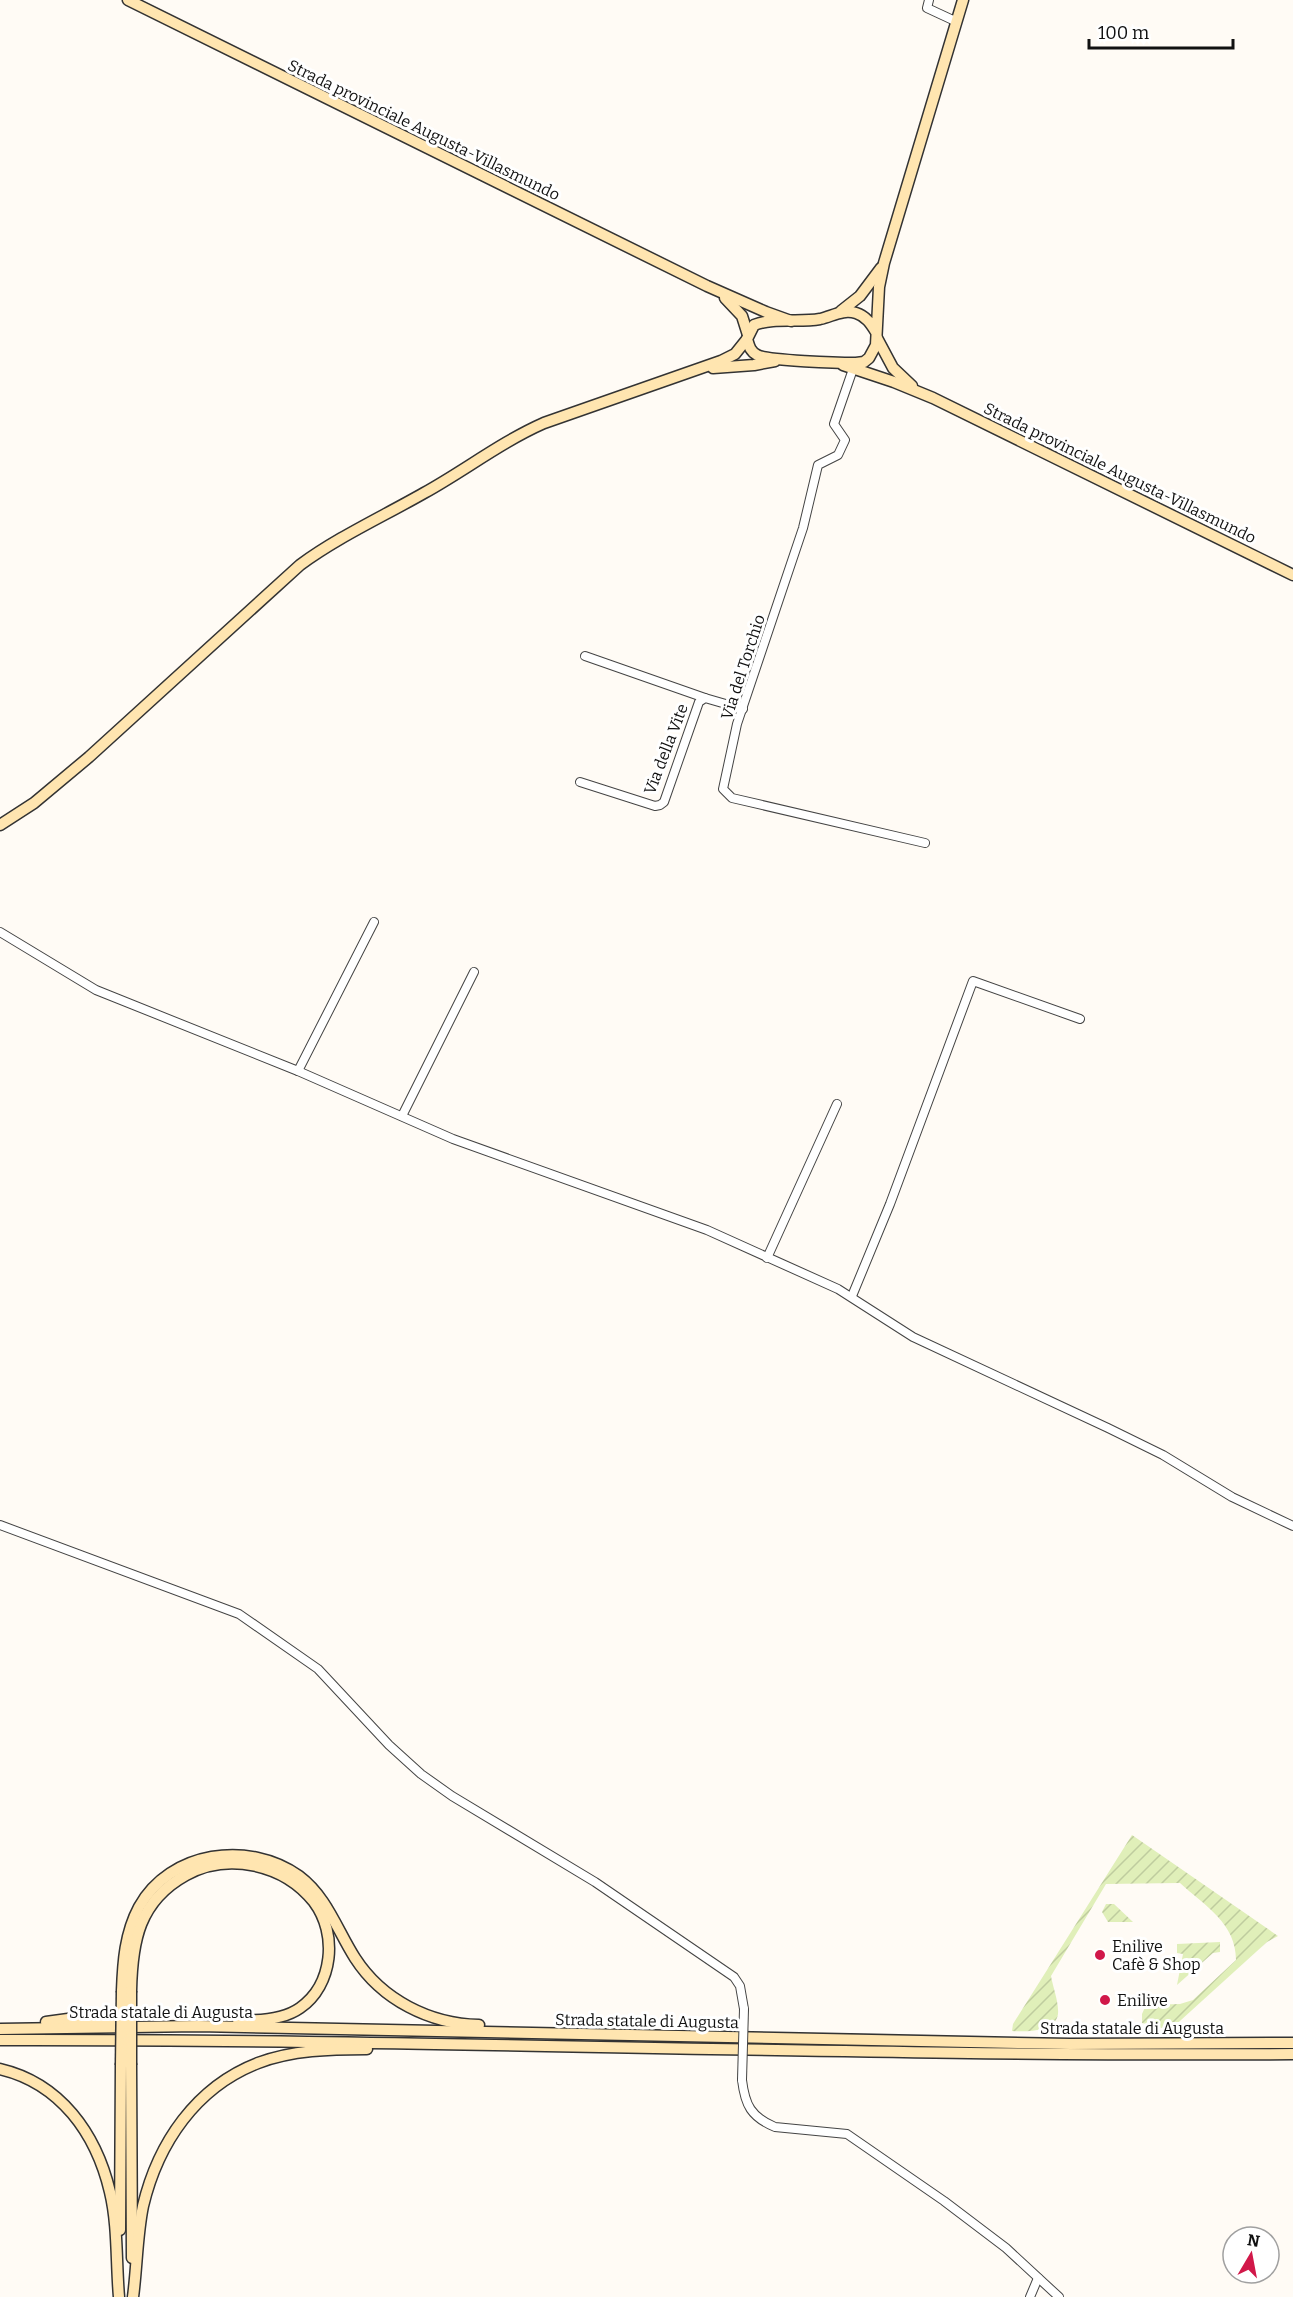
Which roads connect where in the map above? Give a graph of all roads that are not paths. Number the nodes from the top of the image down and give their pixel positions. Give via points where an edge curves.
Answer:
1 (128, 0) edge
2 (929, 0) edge
3 (963, 0) edge
4 (955, 21) junction
5 (884, 263) junction
6 (707, 286) junction
7 (840, 312) junction
8 (791, 321) junction
9 (877, 335) junction
10 (748, 337) junction
11 (783, 359) junction
12 (837, 363) junction
13 (698, 369) junction
14 (853, 369) junction
15 (933, 398) junction
16 (1293, 575) edge
17 (585, 656) dead end
18 (705, 698) junction
19 (743, 709) junction
20 (580, 782) dead end
21 (0, 825) edge
22 (925, 843) dead end
23 (374, 922) dead end
24 (0, 932) edge
25 (474, 972) dead end
26 (1080, 1019) dead end
27 (298, 1071) junction
28 (837, 1104) dead end
29 (402, 1116) junction
30 (767, 1258) junction
31 (852, 1296) junction
32 (0, 1526) edge
33 (1293, 1526) edge
34 (126, 1991) junction
35 (16, 2028) junction
36 (0, 2029) edge
37 (679, 2037) junction
38 (0, 2040) edge
39 (1293, 2043) edge
40 (608, 2046) junction
41 (1293, 2054) edge
42 (126, 2065) junction
43 (0, 2068) edge
44 (1038, 2278) junction
45 (119, 2297) edge
46 (133, 2297) edge
47 (1030, 2297) edge
48 (1059, 2297) edge

1 - 6 main road, Strada provinciale Augusta-Villasmundo
2 - 4 street via 927,8
3 - 4 main road
4 - 5 main road
5 - 7 main road via 860,296
5 - 9 main road
6 - 8 main road
6 - 10 main road via 737,309
7 - 8 main road
7 - 9 main road via 865,317
8 - 10 main road via 762,322 754,325
9 - 12 main road via 873,352 864,362
9 - 15 main road via 898,374
10 - 11 main road via 750,348 758,356
10 - 13 main road via 735,354
11 - 12 main road
11 - 13 main road
12 - 14 main road
13 - 21 main road via 520,434 318,552 89,756 34,803
14 - 15 main road
14 - 19 street, Via del Torchio via 834,424 845,440 838,455 822,461 814,474 803,528
15 - 16 main road, Strada provinciale Augusta-Villasmundo
17 - 18 street
18 - 19 street, Via della Vite
18 - 20 street, Via della Vite via 699,702 660,805
19 - 22 street, Via del Torchio via 723,789 732,798
23 - 27 street
24 - 27 street via 96,990
25 - 29 street
26 - 31 street via 973,981
27 - 29 street
28 - 30 street
29 - 30 street via 453,1139 707,1230
30 - 31 street
31 - 33 street via 913,1337 1117,1432 1232,1497
32 - 44 street, bridge via 239,1614 318,1669 421,1774 595,1882 734,1977 740,1986 744,2009 744,2100 764,2123 847,2134 944,2201
34 - 35 main road via 134,1946 147,1909 174,1881 213,1864 240,1862 268,1869 294,1883 314,1903 325,1924 329,1948 322,1983 299,2009 278,2018 68,2019
34 - 37 main road via 123,1960 131,1927 152,1891 187,1864 209,1856 241,1854 271,1861 299,1876 321,1897 374,1982 398,2002 427,2016 466,2025 621,2028
34 - 42 main road, bridge
35 - 36 main road, Strada statale di Augusta
35 - 37 main road, Strada statale di Augusta via 198,2026
37 - 39 main road, Strada statale di Augusta via 1070,2044
38 - 40 main road, Strada statale di Augusta
40 - 41 main road, Strada statale di Augusta via 978,2054
40 - 46 main road via 539,2052 363,2049 295,2053 259,2063 226,2079 200,2099 162,2150 143,2208
42 - 45 main road
42 - 46 main road
43 - 45 main road via 44,2086 68,2106 87,2132 110,2193
44 - 47 street
44 - 48 street

